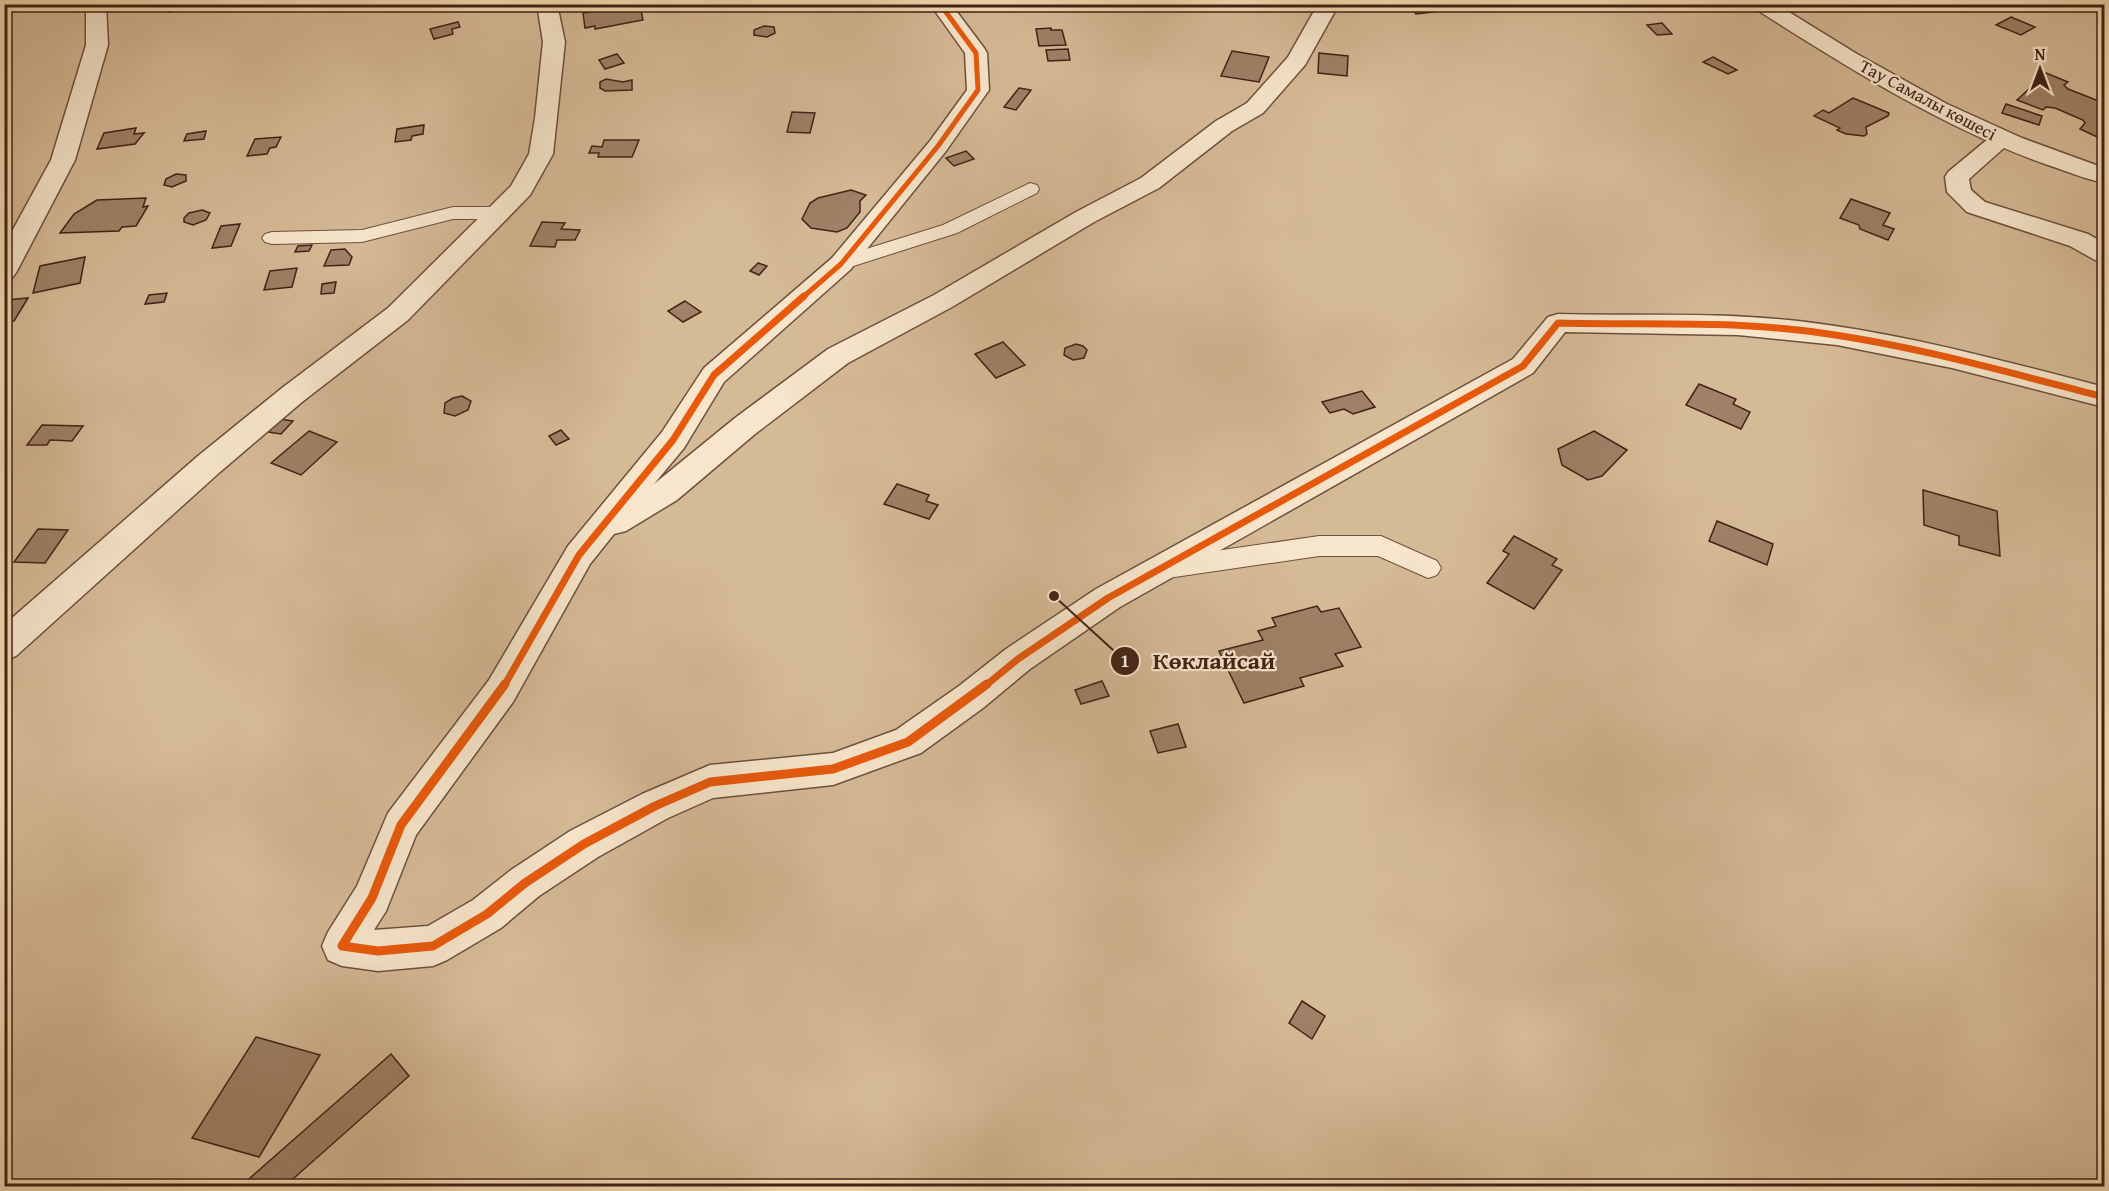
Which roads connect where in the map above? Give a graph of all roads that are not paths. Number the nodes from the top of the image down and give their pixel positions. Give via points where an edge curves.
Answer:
1 (96, 4) edge
2 (547, 4) edge
3 (940, 4) edge
4 (1329, 4) edge
5 (1761, 4) edge
6 (2002, 139) junction
7 (2104, 176) edge
8 (1030, 189) dead end
9 (501, 213) junction
10 (272, 238) dead end
11 (2104, 254) edge
12 (841, 264) junction
13 (4, 271) edge
14 (2104, 397) edge
15 (595, 534) junction
16 (1428, 568) dead end
17 (1158, 570) junction
18 (4, 646) edge

1 - 13 street via 97,45 63,160
2 - 9 street via 554,42 541,154 521,190
3 - 12 street via 976,53 978,90 938,146
4 - 15 street via 1297,60 1255,108 1224,126 1150,183 838,356 666,492
5 - 6 street, Тау Самалы көшесі via 1836,51
6 - 7 street, Тау Самалы көшесі
6 - 11 street via 1957,177 1959,192 1976,207 2079,240
8 - 12 lane via 950,229
9 - 10 lane via 453,213 362,236
9 - 18 street via 398,314 208,464
12 - 15 street via 714,375 674,440
14 - 17 street via 1926,352 1798,330 1558,323 1523,366
15 - 17 street via 579,555 501,692 401,825 372,898 342,946 378,951 433,946 487,914 525,883 585,844 710,782 833,769 908,742 1018,659 1108,598
16 - 17 lane via 1381,546 1319,546

